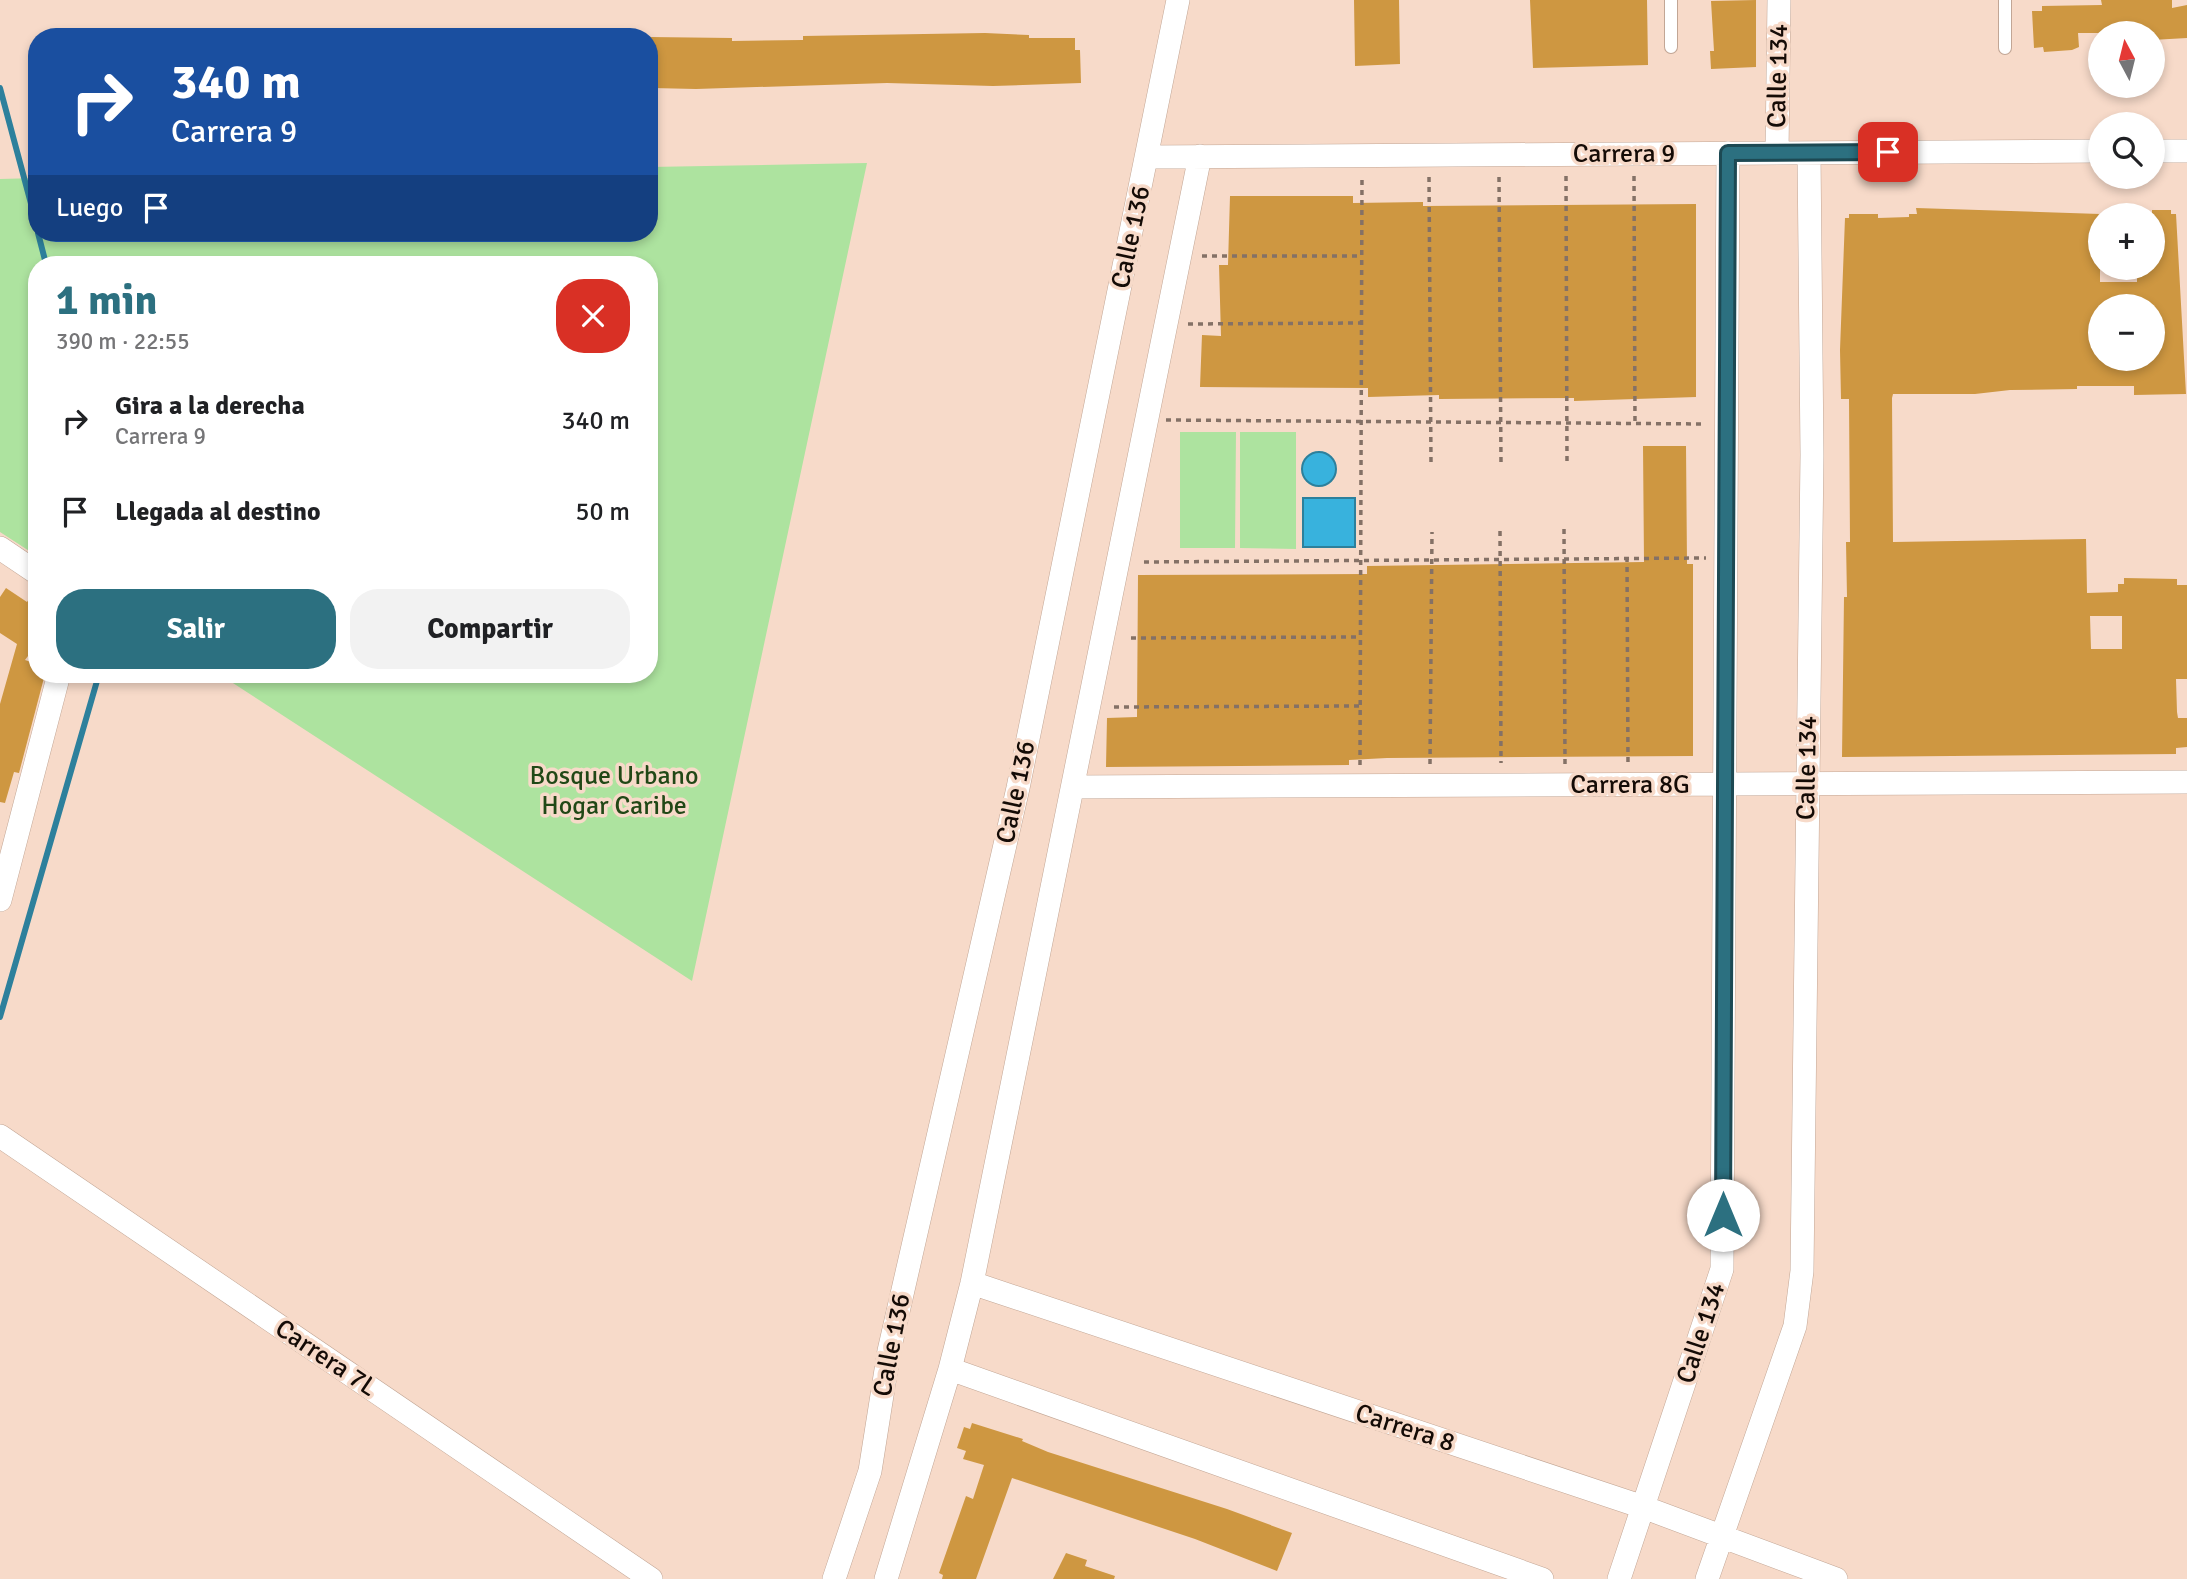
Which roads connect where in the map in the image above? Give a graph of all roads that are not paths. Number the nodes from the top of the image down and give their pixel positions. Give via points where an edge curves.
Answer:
1 (1178, 0) edge
2 (1671, 0) edge
3 (1780, 0) edge
4 (2005, 0) edge
5 (1671, 47) dead end
6 (2005, 48) dead end
7 (2088, 151) edge
8 (2165, 151) edge
9 (2187, 151) edge
10 (1728, 153) junction
11 (1777, 153) junction
12 (1809, 153) junction
13 (1200, 156) junction
14 (1147, 157) junction
15 (0, 548) edge
16 (28, 567) edge
17 (57, 683) edge
18 (2187, 782) edge
19 (1725, 785) junction
20 (1807, 785) junction
21 (1073, 787) junction
22 (0, 900) edge
23 (0, 1136) edge
24 (972, 1283) junction
25 (950, 1369) junction
26 (1643, 1507) junction
27 (1722, 1536) junction
28 (651, 1579) edge
29 (834, 1579) edge
30 (886, 1579) edge
31 (1542, 1579) edge
32 (1619, 1579) edge
33 (1707, 1579) edge
34 (1836, 1579) edge

1 - 14 street, Calle 136
2 - 5 lane
3 - 11 street, Calle 134
4 - 6 lane
7 - 12 street, Carrera 9
8 - 9 street
10 - 11 street, Carrera 9
10 - 13 street, Carrera 9
10 - 19 street, Calle 134
11 - 12 street, Carrera 9
12 - 20 street, Calle 134
13 - 14 street, Carrera 9
13 - 21 street, Calle 136
14 - 29 street, Calle 136 via 1018,788 889,1351 870,1471
15 - 16 street
17 - 22 street
18 - 20 street, Carrera 8G
19 - 20 street, Carrera 8G
19 - 21 street, Carrera 8G
19 - 26 street, Calle 134 via 1722,1269
20 - 27 street, Calle 134 via 1802,1271 1795,1326
21 - 24 street, Calle 136
23 - 28 street, Carrera 7L
24 - 25 street, Calle 136
24 - 26 street, Carrera 8
25 - 30 street, Calle 136
25 - 31 street
26 - 27 street, Carrera 8
26 - 32 street, Calle 134
27 - 33 street, Calle 134
27 - 34 street, Carrera 8

